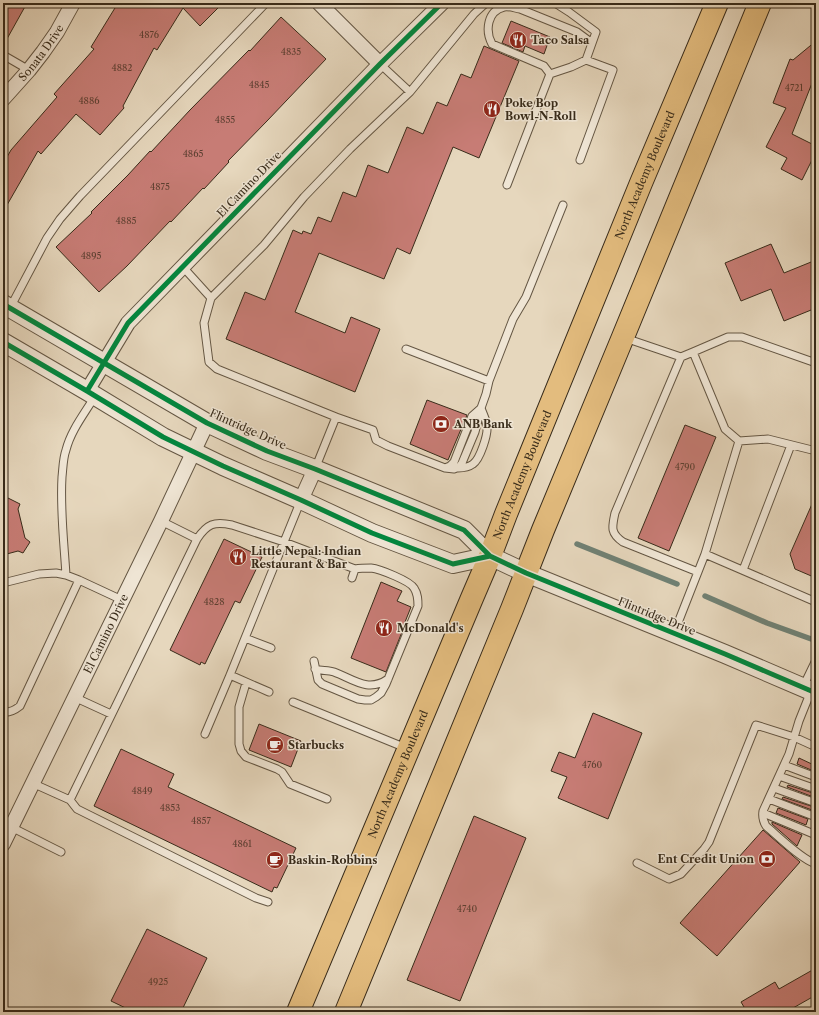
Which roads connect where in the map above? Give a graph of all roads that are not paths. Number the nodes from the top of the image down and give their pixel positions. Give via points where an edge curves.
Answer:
1 (73, 3) edge
2 (266, 3) edge
3 (319, 3) edge
4 (442, 3) edge
5 (486, 3) edge
6 (555, 3) edge
7 (717, 3) edge
8 (760, 3) edge
9 (592, 44) junction
10 (3, 55) edge
11 (586, 60) junction
12 (380, 64) junction
13 (30, 70) junction
14 (550, 74) junction
15 (410, 92) junction
16 (3, 99) edge
17 (580, 160) dead end
18 (507, 185) dead end
19 (563, 205) dead end
20 (182, 266) junction
21 (211, 298) junction
22 (6, 306) edge
23 (623, 337) junction
24 (3, 342) edge
25 (406, 349) dead end
26 (694, 352) junction
27 (681, 357) junction
28 (816, 362) edge
29 (104, 363) junction
30 (489, 381) junction
31 (91, 393) junction
32 (480, 408) junction
33 (336, 417) junction
34 (207, 422) junction
35 (739, 441) junction
36 (791, 445) junction
37 (193, 452) junction
38 (816, 452) edge
39 (445, 468) junction
40 (315, 469) junction
41 (454, 469) junction
42 (301, 500) junction
43 (161, 521) junction
44 (196, 539) junction
45 (284, 542) junction
46 (705, 554) junction
47 (490, 556) junction
48 (355, 569) junction
49 (743, 570) junction
50 (698, 572) junction
51 (526, 573) junction
52 (66, 575) junction
53 (352, 578) dead end
54 (79, 580) junction
55 (3, 583) edge
56 (122, 600) junction
57 (816, 602) edge
58 (674, 633) junction
59 (246, 638) junction
60 (271, 648) dead end
61 (816, 660) edge
62 (314, 661) dead end
63 (315, 669) junction
64 (230, 675) junction
65 (388, 679) junction
66 (246, 683) junction
67 (810, 690) edge
68 (269, 692) dead end
69 (74, 697) junction
70 (293, 702) dead end
71 (3, 712) edge
72 (111, 714) junction
73 (206, 734) dead end
74 (794, 737) junction
75 (816, 747) edge
76 (408, 749) junction
77 (784, 765) junction
78 (779, 776) junction
79 (816, 777) edge
80 (32, 783) junction
81 (774, 788) junction
82 (816, 789) edge
83 (327, 799) dead end
84 (769, 799) junction
85 (70, 800) junction
86 (816, 803) edge
87 (763, 813) junction
88 (816, 818) edge
89 (11, 827) junction
90 (816, 835) edge
91 (3, 842) edge
92 (60, 852) dead end
93 (637, 863) dead end
94 (816, 864) edge
95 (268, 902) dead end
96 (298, 1012) edge
97 (346, 1012) edge

1 - 13 street, Sonata Drive via 57,32
2 - 22 lane via 60,219
3 - 12 street
4 - 12 street, El Camino Drive
5 - 15 lane
6 - 9 lane via 596,32
7 - 47 highway, North Academy Boulevard
8 - 23 highway
9 - 11 lane
9 - 14 lane via 577,32 520,9 504,7 497,10 488,22 492,44 544,66
10 - 13 lane
11 - 14 lane
11 - 17 lane via 613,70
12 - 15 lane
12 - 20 street, El Camino Drive
13 - 16 street, Sonata Drive
14 - 18 lane
15 - 21 lane via 350,149 304,197 264,245
19 - 30 lane
20 - 21 lane
20 - 29 street, El Camino Drive via 128,323
21 - 33 lane via 204,323 209,362 217,368
22 - 29 street, Flintridge Drive
23 - 27 lane
23 - 51 highway
24 - 31 street
25 - 30 lane
26 - 27 lane
26 - 28 lane via 728,337 742,337
26 - 35 lane via 725,429
27 - 50 lane via 615,513 613,528 616,537 623,542
29 - 31 street, El Camino Drive
29 - 34 street, Flintridge Drive
30 - 32 lane
31 - 37 street via 163,437
31 - 52 lane via 65,450 61,489
32 - 39 lane via 472,416 454,462
32 - 41 lane via 475,432 462,463
32 - 41 lane via 486,420 487,434 478,459 474,464
33 - 39 lane via 373,430 376,440
33 - 40 lane
34 - 37 street, El Camino Drive
34 - 40 street, Flintridge Drive via 267,451
35 - 36 lane via 768,439
35 - 46 lane
36 - 38 lane
36 - 49 lane
37 - 42 street
37 - 43 street, El Camino Drive
39 - 41 lane
40 - 42 street
40 - 47 street, Flintridge Drive via 464,530
42 - 45 lane
42 - 47 street via 372,533 453,564
43 - 44 lane
43 - 56 street, El Camino Drive
44 - 45 lane via 210,525 224,523
44 - 72 lane
45 - 48 lane
45 - 59 lane
46 - 49 lane
46 - 50 lane
47 - 51 street, Flintridge Drive
47 - 76 highway, North Academy Boulevard
48 - 53 lane
48 - 65 lane via 376,569 408,582 417,593 418,606
49 - 57 lane
50 - 58 lane
51 - 58 street, Flintridge Drive
51 - 97 highway
52 - 54 lane
52 - 55 lane via 56,572 39,574
54 - 56 lane
54 - 71 lane via 20,706 12,712
56 - 69 street, El Camino Drive
58 - 67 street, Flintridge Drive
59 - 60 lane
59 - 64 lane
61 - 67 lane
62 - 63 lane
63 - 65 lane via 334,672 368,685 379,684
63 - 65 lane via 322,684 365,700 371,700 381,693
64 - 66 lane
64 - 73 lane
66 - 68 lane
66 - 83 lane via 239,706 241,752 246,757 282,772 290,784
67 - 74 lane
69 - 72 lane
69 - 80 street, El Camino Drive
70 - 76 lane
72 - 85 lane
74 - 75 lane
74 - 77 lane
74 - 93 lane via 756,725 709,842 681,874 668,879
76 - 96 highway, North Academy Boulevard
77 - 78 lane
77 - 79 lane
78 - 81 lane
78 - 82 lane
80 - 85 lane
80 - 89 street, El Camino Drive
81 - 84 lane
81 - 86 lane
84 - 87 lane
84 - 88 lane
85 - 95 lane via 77,809
87 - 90 lane
87 - 94 lane via 763,822 766,826 804,858
89 - 91 street, El Camino Drive
89 - 92 lane

